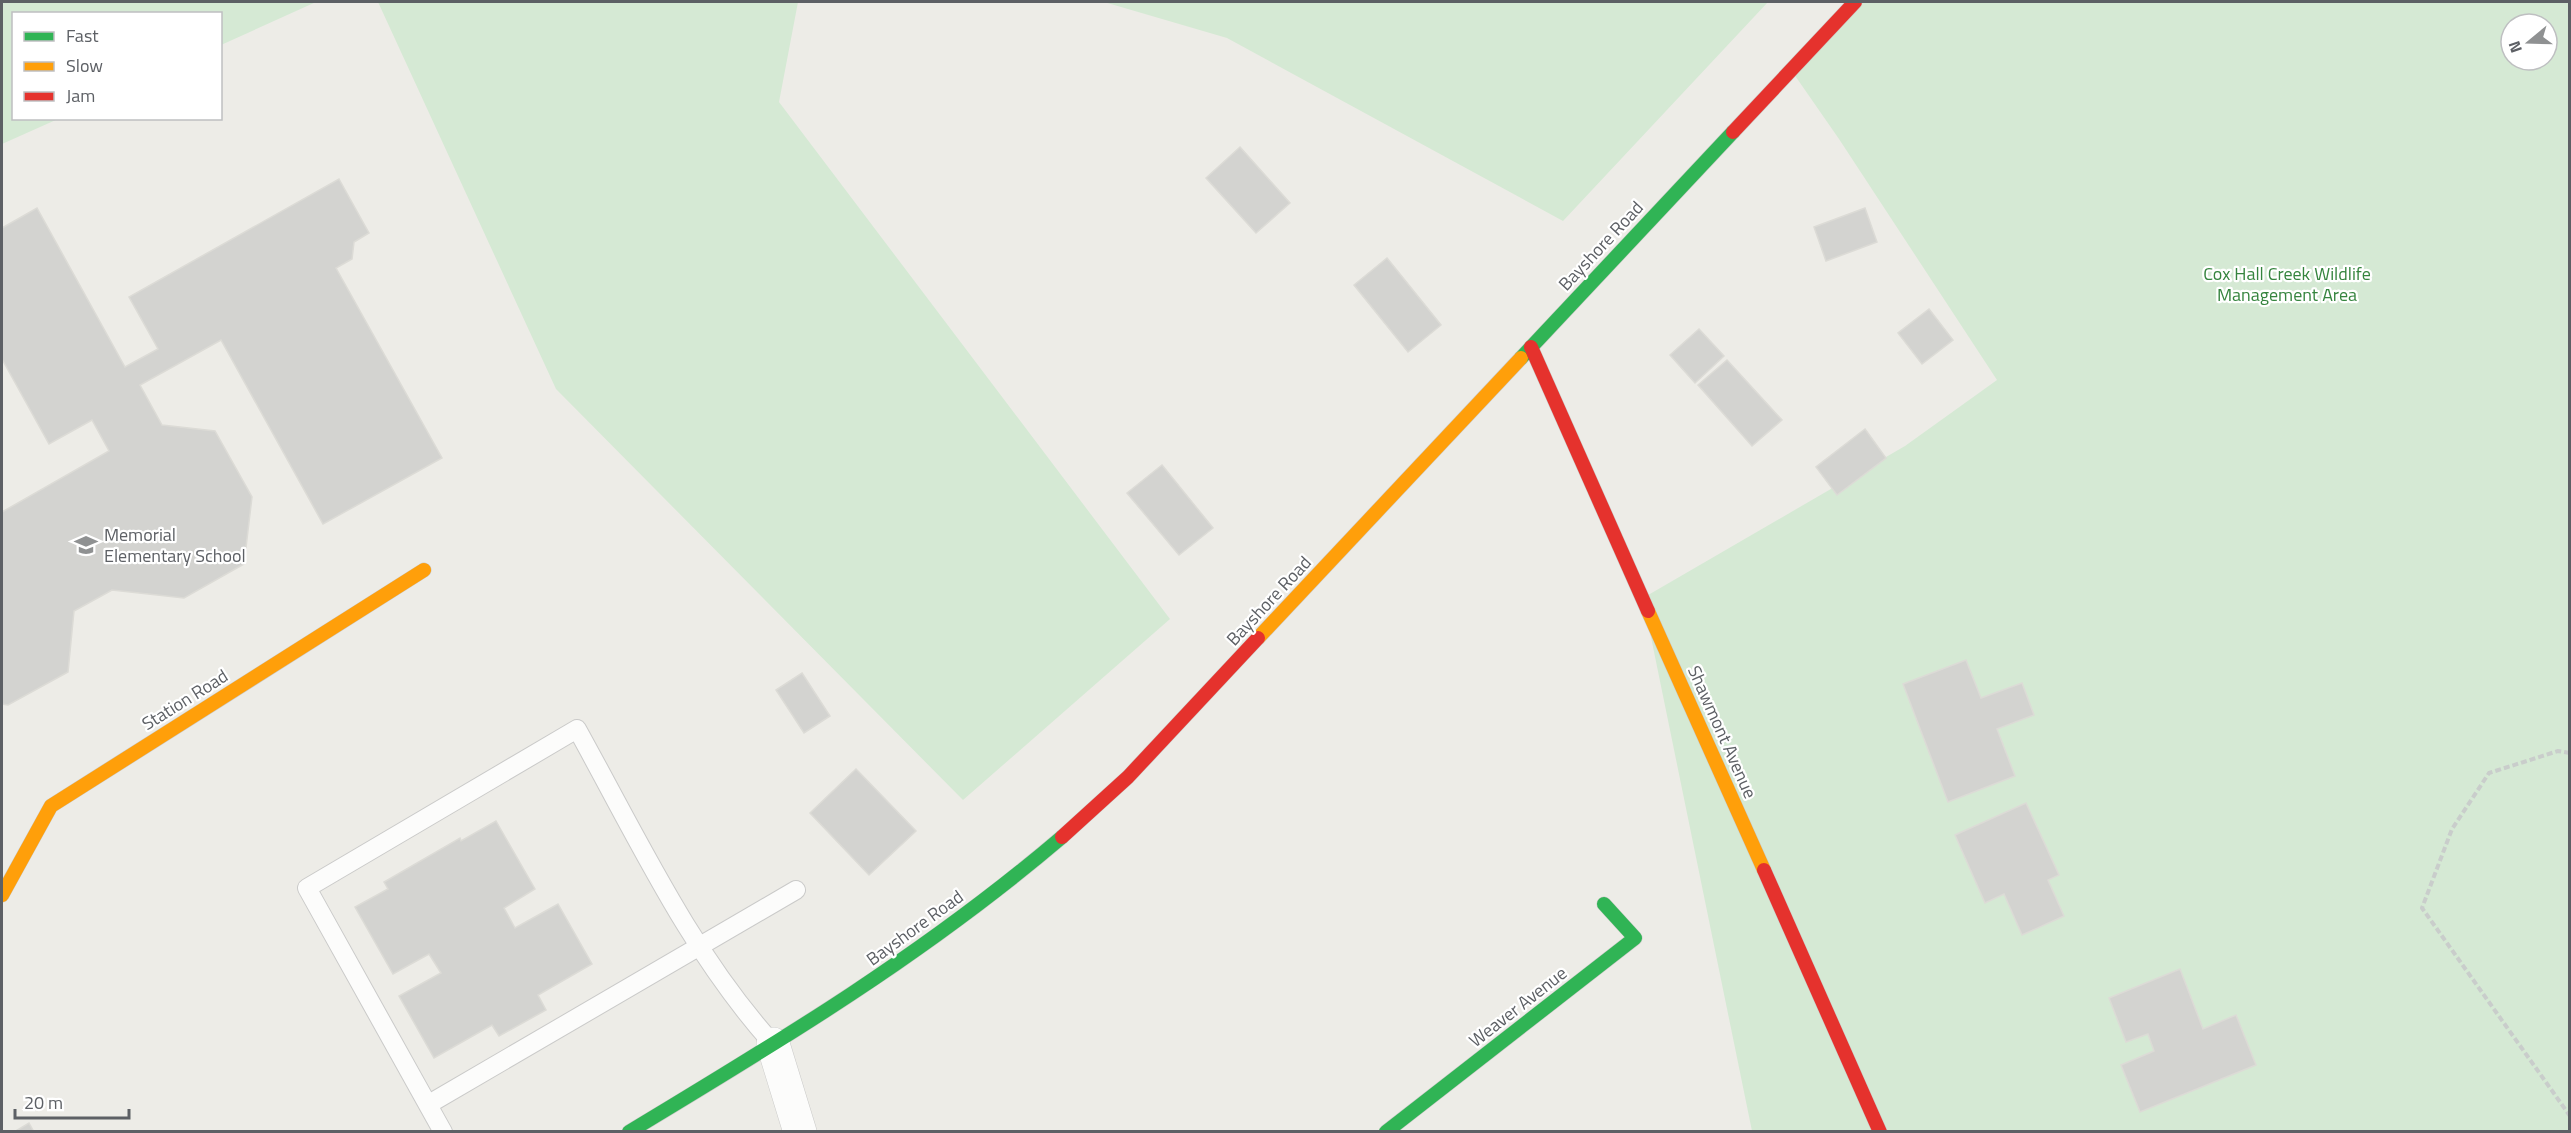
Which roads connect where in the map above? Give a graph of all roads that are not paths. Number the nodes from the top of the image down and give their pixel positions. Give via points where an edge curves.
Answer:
1 (1855, 2) edge
2 (1531, 347) junction
3 (424, 570) dead end
4 (796, 890) dead end
5 (2, 895) edge
6 (1604, 904) dead end
7 (697, 946) junction
8 (773, 1044) junction
9 (429, 1104) junction
10 (443, 1131) edge
11 (629, 1131) edge
12 (800, 1131) edge
13 (1386, 1131) edge
14 (1880, 1131) edge

1 - 2 street, Bayshore Road
2 - 8 street, Bayshore Road via 1128,777 1067,834 907,958
2 - 14 street, Shawmont Avenue
3 - 5 street, Station Road via 51,806
4 - 7 lane
6 - 13 street, Weaver Avenue via 1635,938
7 - 8 lane via 743,1011
7 - 9 lane
7 - 9 lane via 577,729 307,888
8 - 11 street, Bayshore Road
8 - 12 street
9 - 10 lane

